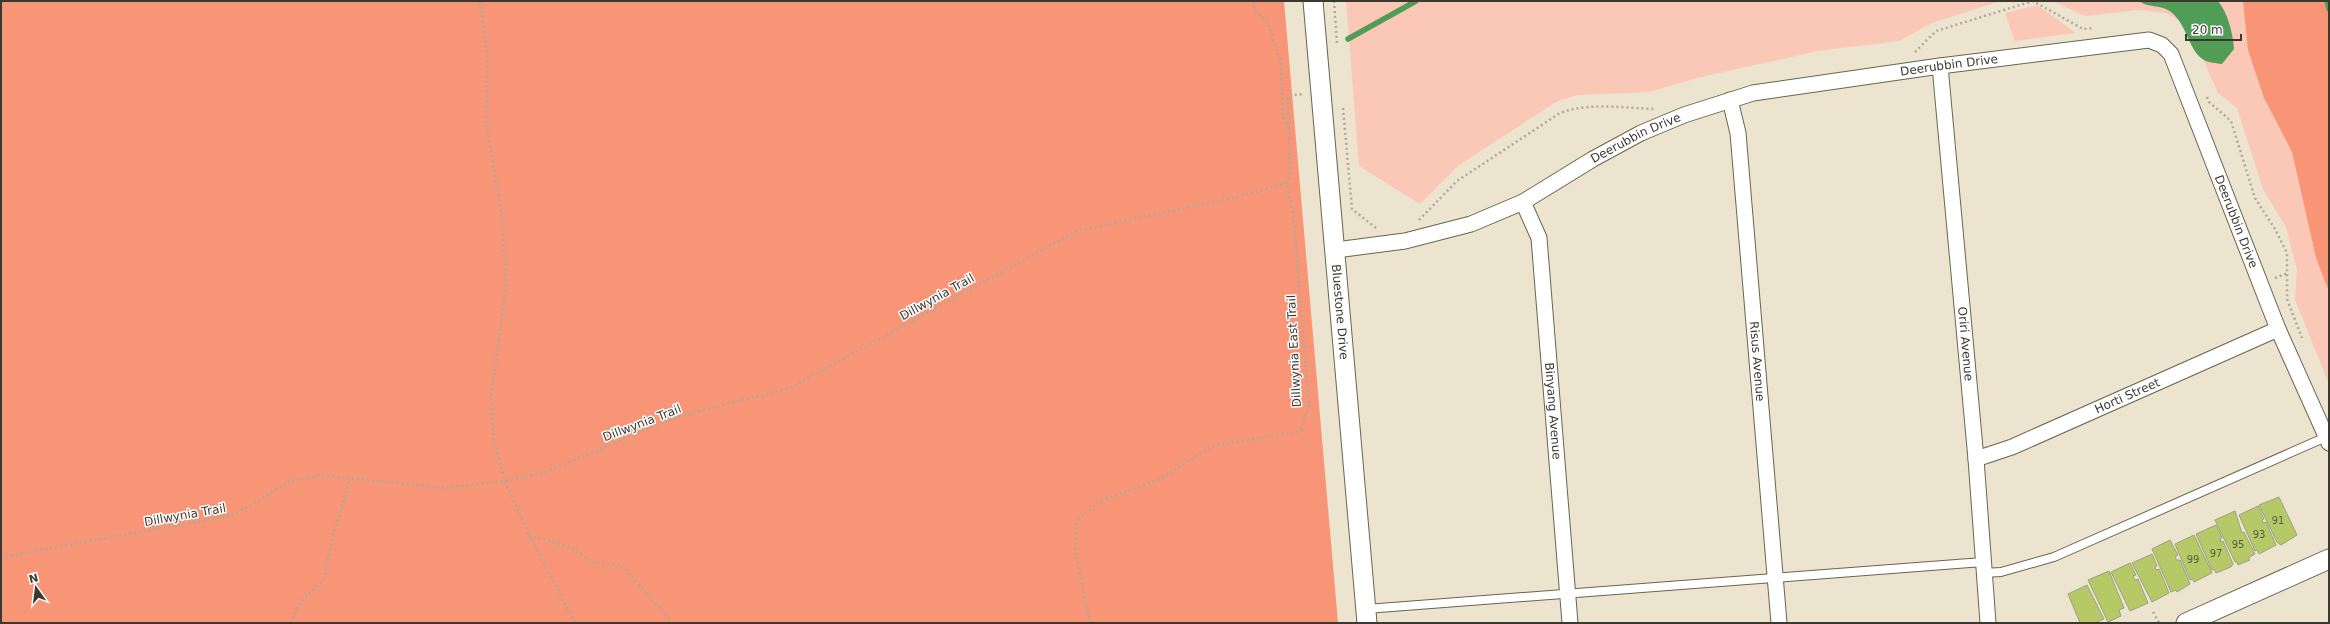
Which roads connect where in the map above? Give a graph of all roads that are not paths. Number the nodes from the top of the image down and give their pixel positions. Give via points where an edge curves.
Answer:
1 (1313, 1) edge
2 (1940, 66) junction
3 (1730, 100) junction
4 (1523, 202) junction
5 (1336, 250) junction
6 (2278, 329) junction
7 (2328, 440) edge
8 (1976, 459) junction
9 (2329, 559) edge
10 (1984, 568) junction
11 (1775, 578) junction
12 (1567, 593) junction
13 (1367, 616) edge
14 (2194, 621) edge
15 (1570, 623) edge
16 (1779, 623) edge
17 (1988, 623) edge

1 - 5 street, Bluestone Drive
2 - 3 street, Deerubbin Drive via 1773,89
2 - 6 street, Deerubbin Drive via 2140,39 2162,45 2173,59
2 - 8 street, Oriri Avenue
3 - 4 street, Deerubbin Drive via 1684,114 1641,133 1592,159
3 - 11 street, Risus Avenue via 1738,133
4 - 5 street, Deerubbin Drive via 1471,224 1447,231 1405,241
4 - 12 street, Binyang Avenue via 1539,238
5 - 13 street, Bluestone Drive
6 - 7 street, Deerubbin Drive
6 - 8 street, Horti Street via 2012,447
7 - 10 lane via 2054,557 2001,572
8 - 10 street, Oriri Avenue
9 - 14 street
10 - 11 lane
10 - 17 street, Oriri Avenue
11 - 12 lane
11 - 16 street, Risus Avenue
12 - 13 lane
12 - 15 street, Binyang Avenue

